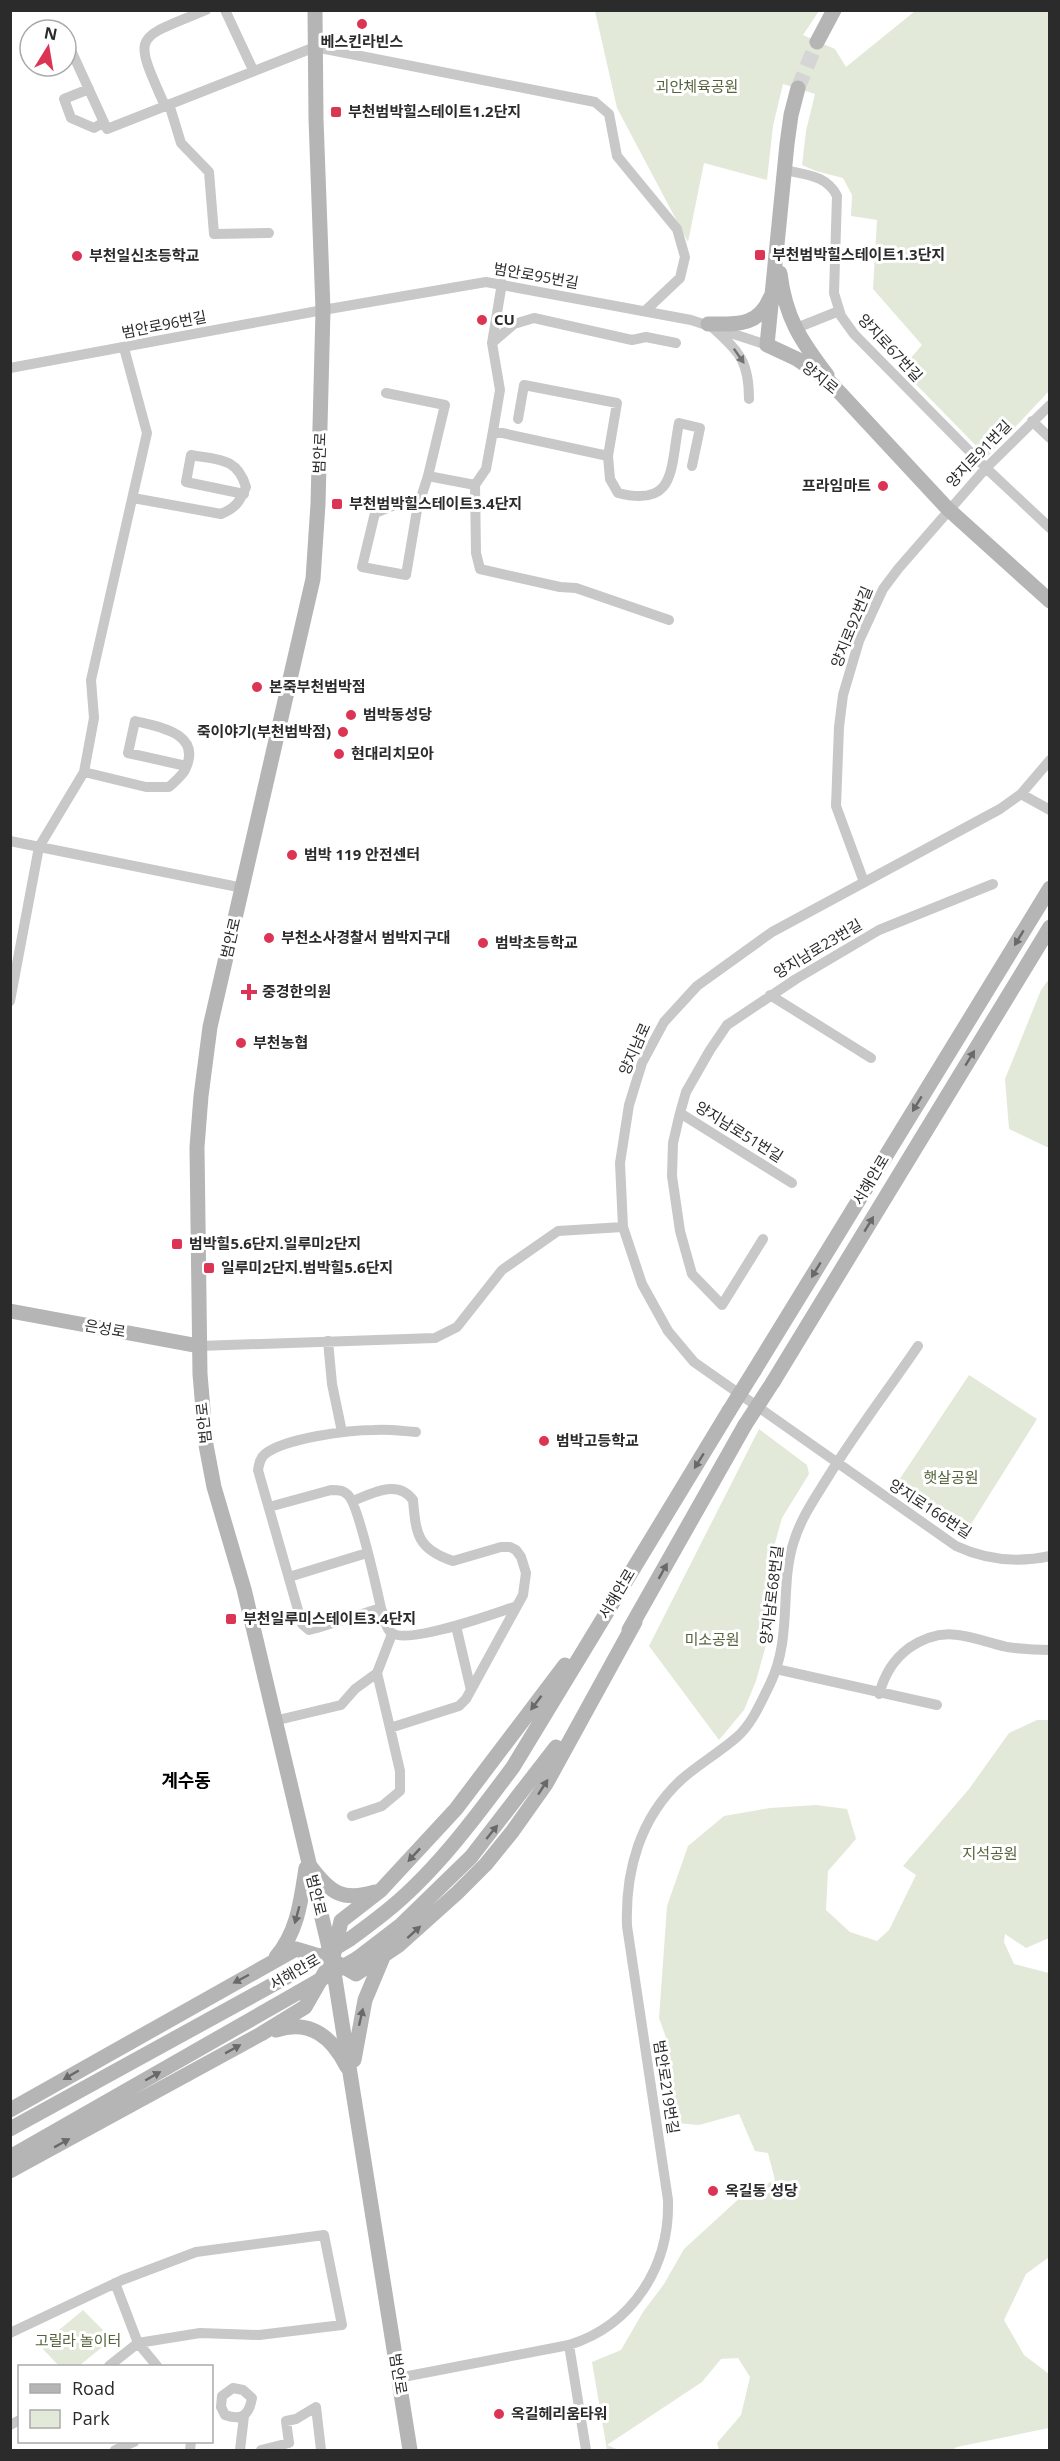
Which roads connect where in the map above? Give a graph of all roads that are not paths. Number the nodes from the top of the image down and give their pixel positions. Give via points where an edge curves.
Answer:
1 (206, 10) edge
2 (225, 10) edge
3 (315, 10) edge
4 (834, 10) edge
5 (818, 42) tunnel mouth
6 (315, 47) junction
7 (78, 65) edge
8 (253, 70) junction
9 (798, 88) tunnel mouth
10 (89, 89) junction
11 (167, 105) junction
12 (104, 122) junction
13 (785, 170) junction
14 (269, 233) dead end
15 (777, 244) junction
16 (502, 284) junction
17 (772, 292) junction
18 (323, 310) junction
19 (645, 311) junction
20 (839, 311) junction
21 (708, 324) junction
22 (795, 329) junction
23 (492, 343) junction
24 (676, 343) dead end
25 (767, 345) junction
26 (124, 348) junction
27 (10, 368) edge
28 (386, 393) dead end
29 (749, 399) dead end
30 (1050, 405) edge
31 (853, 408) junction
32 (518, 419) dead end
33 (1032, 421) junction
34 (493, 431) junction
35 (1050, 438) edge
36 (608, 456) junction
37 (692, 466) dead end
38 (986, 468) junction
39 (428, 476) junction
40 (476, 484) junction
41 (243, 494) junction
42 (134, 498) junction
43 (402, 502) dead end
44 (948, 509) junction
45 (1050, 528) edge
46 (1050, 601) edge
47 (669, 620) dead end
48 (1050, 760) edge
49 (186, 766) junction
50 (84, 772) junction
51 (1021, 794) junction
52 (1050, 810) edge
53 (10, 841) edge
54 (39, 847) junction
55 (864, 882) junction
56 (993, 884) dead end
57 (243, 888) junction
58 (1050, 888) edge
59 (1050, 927) edge
60 (770, 995) junction
61 (10, 1001) edge
62 (871, 1058) dead end
63 (680, 1113) junction
64 (792, 1183) dead end
65 (623, 1227) junction
66 (763, 1239) dead end
67 (10, 1311) edge
68 (328, 1341) junction
69 (199, 1346) junction
70 (918, 1346) dead end
71 (342, 1432) junction
72 (416, 1432) dead end
73 (836, 1464) junction
74 (353, 1501) junction
75 (269, 1507) junction
76 (367, 1553) junction
77 (1050, 1556) edge
78 (289, 1577) junction
79 (517, 1606) junction
80 (610, 1606) junction
81 (381, 1608) junction
82 (635, 1622) junction
83 (456, 1626) junction
84 (392, 1634) junction
85 (1050, 1650) edge
86 (776, 1669) junction
87 (377, 1673) junction
88 (471, 1690) junction
89 (879, 1694) junction
90 (937, 1705) dead end
91 (274, 1721) junction
92 (390, 1728) junction
93 (352, 1816) dead end
94 (307, 1862) junction
95 (381, 1890) junction
96 (382, 1957) junction
97 (332, 1960) junction
98 (272, 1962) junction
99 (261, 2034) junction
100 (352, 2075) junction
101 (10, 2110) edge
102 (10, 2129) edge
103 (10, 2157) edge
104 (10, 2171) edge
105 (115, 2283) junction
106 (10, 2333) edge
107 (138, 2343) junction
108 (569, 2345) junction
109 (111, 2365) edge
110 (155, 2365) edge
111 (398, 2378) junction
112 (244, 2416) dead end
113 (132, 2443) edge
114 (240, 2450) edge
115 (115, 2451) edge
116 (261, 2451) edge
117 (321, 2451) edge
118 (410, 2451) edge
119 (586, 2451) edge

1 - 11 street via 152,33 144,42 145,61
2 - 8 street
3 - 6 main road, 범안로
4 - 5 main road
6 - 8 street
6 - 18 main road, 범안로
6 - 19 street via 595,102 609,114 617,156 677,229 685,257 680,278
7 - 10 street
8 - 11 street
9 - 13 main road
10 - 12 street
10 - 12 street via 64,99 71,117 94,128
11 - 12 street via 107,129
11 - 14 street via 181,142 209,172 214,234
13 - 15 main road
13 - 20 street, 양지로67번길 via 821,178 832,185 837,196 834,293
15 - 17 main road
15 - 22 main road via 785,302
16 - 18 street, 범안로95번길 via 486,282
16 - 19 street, 범안로95번길
16 - 23 street
17 - 21 main road via 765,310 754,320
17 - 25 main road
18 - 26 street, 범안로96번길
18 - 57 main road, 범안로 via 313,579
19 - 21 street, 범안로95번길
20 - 22 street
20 - 38 street, 양지로67번길 via 854,334
21 - 25 street, 범안로95번길
21 -> 29 street via 747,367
22 - 31 main road
23 - 24 street via 514,324 534,318 632,340 646,337
23 - 34 street via 500,390
25 - 31 main road, 양지로 via 828,380
26 - 27 street, 범안로96번길
26 - 42 street via 147,433
28 - 39 street via 445,405
30 - 33 street, 양지로91번길
31 - 44 main road, 양지로
32 - 36 street via 524,385 617,403
33 - 35 street, 양지로91번길
33 - 38 street, 양지로91번길
34 - 36 street
34 - 40 street via 486,469
36 - 37 street via 610,479 618,493 639,498 657,493 667,484 679,423 700,428
38 - 44 street, 양지로91번길
38 - 45 street, 양지로67번길
39 - 40 street
39 - 43 street via 417,510 406,575 362,567 375,513
40 - 47 street via 476,554 480,569 576,588
41 - 41 street via 243,476 234,465 191,455 186,482
41 - 42 street via 233,509 221,514
42 - 50 street via 91,680 94,718
44 - 46 main road, 양지로
44 - 55 street, 양지로92번길 via 883,590 859,641 843,695 836,806
48 - 51 street, 양지남로
49 - 49 street via 189,750 181,735 135,721 128,753
49 - 50 street via 169,787 146,787
50 - 54 street
51 - 52 street
51 - 55 street, 양지남로
53 - 54 street
54 - 57 street
54 - 61 street
55 - 65 street, 양지남로 via 772,932 732,960 697,986 664,1022 642,1063 629,1105 620,1163
56 - 60 street, 양지남로23번길 via 879,930
57 - 69 main road, 범안로 via 210,1027 201,1096 197,1147
58 -> 80 main road, 서해안로, bridge
82 -> 59 main road, 서해안로, bridge via 746,1425
60 - 62 street, 양지남로23번길
60 - 63 street via 727,1026 686,1092
63 - 64 street, 양지남로51번길
63 - 66 street, 양지남로51번길 via 673,1143 672,1176 680,1231 692,1274 722,1305
65 - 68 street via 558,1231 502,1270 457,1327 435,1338
65 - 73 street, 양지남로 via 642,1284 668,1331 694,1362
67 - 69 main road, 은성로
68 - 69 street
68 - 71 street
69 - 91 main road, 범안로 via 203,1423 214,1487 244,1589
70 - 73 street, 양지남로68번길
71 - 72 street
71 - 75 street via 265,1454 258,1470
73 - 77 street, 양지로166번길 via 936,1534 975,1555 1016,1560
73 - 86 street, 양지남로68번길 via 794,1541
74 - 75 street via 340,1490 331,1490
74 - 76 street
74 - 79 street via 374,1492 402,1489 413,1500 415,1529 420,1540 430,1551 453,1561 510,1546 516,1550 526,1573 526,1585
75 - 78 street
76 - 78 street
76 - 81 street
78 - 81 street via 302,1624 309,1630
79 - 83 street
79 - 88 street
80 -> 95 main road via 456,1809
80 - 102 main road, 서해안로, bridge via 530,1741 475,1817 395,1904 350,1939 294,1973
81 - 84 street
96 -> 82 main road via 457,1893 512,1832 546,1784
103 -> 82 main road, 서해안로, bridge via 358,1958 401,1925 491,1834 548,1760
83 - 84 street via 416,1635
83 - 88 street
84 - 87 street
85 - 89 street via 1010,1647 962,1635 931,1635 899,1655
86 - 89 street
86 - 108 street, 범안로219번길 via 745,1729 681,1780 657,1808 631,1868 627,1926 666,2186 667,2228 657,2267 635,2302 599,2333
87 - 91 street via 340,1705
87 - 92 street
88 - 92 street via 459,1706
89 - 90 street
91 - 94 main road, 범안로
92 - 93 street via 400,1771 400,1791 381,1806
94 - 95 main road via 338,1894 360,1897
94 - 97 main road, 범안로
94 -> 98 main road via 298,1914 284,1949
95 - 97 main road via 341,1921
96 - 97 main road via 356,1974
100 -> 96 main road via 366,2000
97 - 98 main road via 296,1949
97 - 99 main road via 305,2007
97 - 100 main road, 범안로
98 -> 101 main road
99 - 100 main road via 287,2026 313,2029 333,2047
104 -> 99 main road
100 - 111 main road, 범안로
105 - 106 street
105 - 107 street
105 - 107 street via 195,2252 324,2235 342,2325 258,2335 200,2333
107 - 109 street
107 - 110 street
108 - 111 street, 범안로219번길
108 - 119 street
111 - 118 main road, 범안로
112 - 114 street
113 - 115 street
116 - 117 street via 289,2443 286,2421 316,2407

